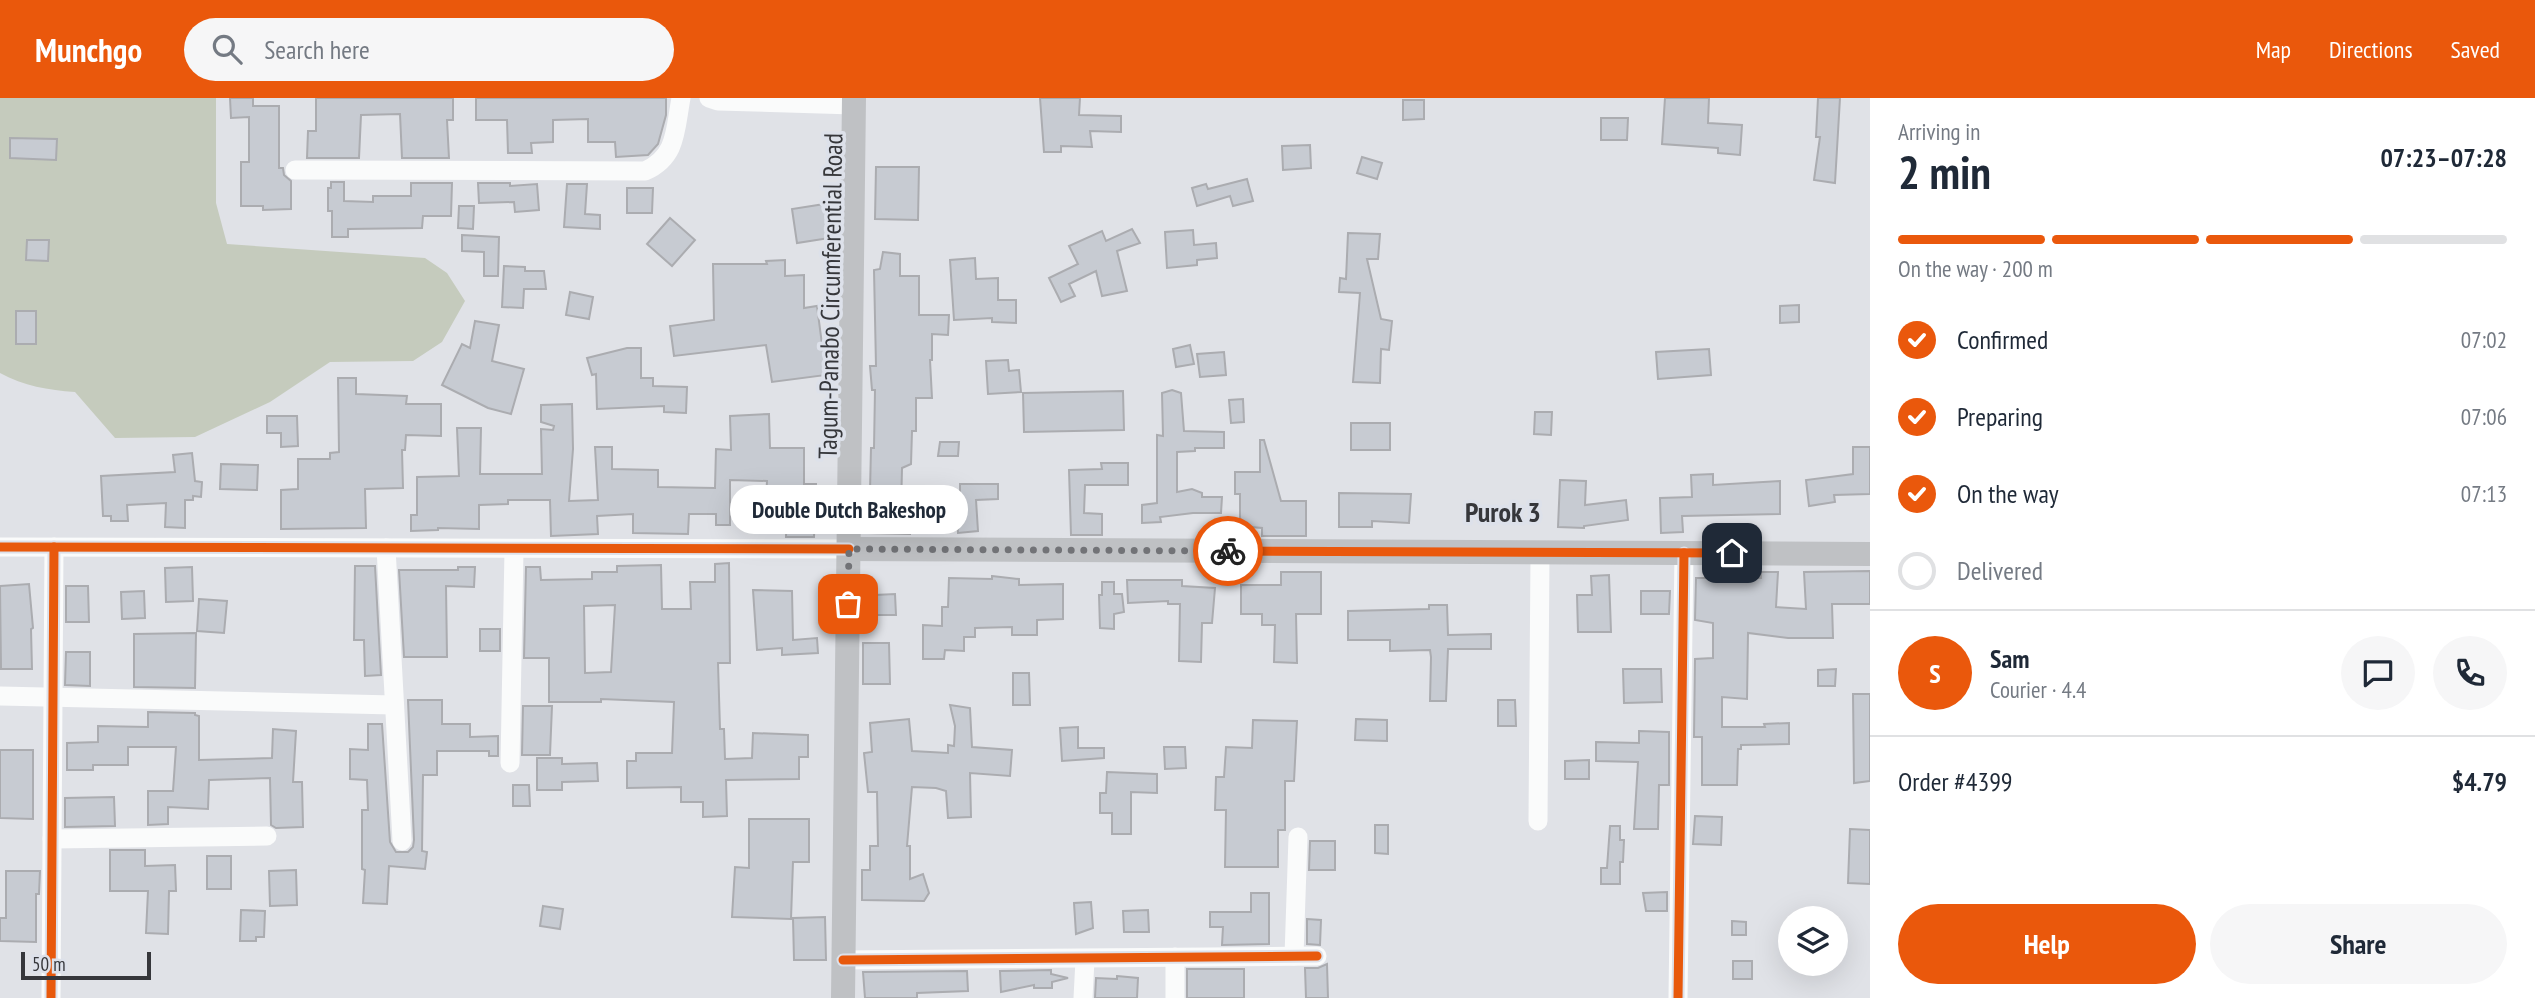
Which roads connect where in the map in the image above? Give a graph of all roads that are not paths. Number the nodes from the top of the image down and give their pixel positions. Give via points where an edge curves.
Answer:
1 (681, 98) edge
2 (709, 98) edge
3 (854, 101) edge
4 (295, 170) dead end
5 (0, 547) edge
6 (54, 547) junction
7 (386, 548) junction
8 (849, 549) junction
9 (514, 550) junction
10 (1539, 552) junction
11 (1684, 553) junction
12 (1870, 554) edge
13 (0, 696) edge
14 (53, 696) junction
15 (394, 705) junction
16 (510, 763) dead end
17 (1538, 821) dead end
18 (267, 836) dead end
19 (1298, 837) dead end
20 (52, 839) junction
21 (401, 841) dead end
22 (1294, 956) junction
23 (1317, 956) dead end
24 (1175, 957) junction
25 (844, 960) junction
26 (1085, 960) junction
27 (51, 998) edge
28 (843, 998) edge
29 (1083, 998) edge
30 (1175, 998) edge
31 (1678, 998) edge

1 - 4 street via 669,153 659,165 645,171
2 - 3 street
3 - 8 main road, Tagum-Panabo Circumferential Road
5 - 6 street
6 - 7 street
6 - 14 street
7 - 9 street
7 - 15 street
8 - 9 street
8 - 10 main road
8 - 25 main road, Tagum-Panabo Circumferential Road
9 - 16 street
10 - 11 main road
10 - 17 street
11 - 12 main road
11 - 31 street
13 - 14 street
14 - 15 street
14 - 20 street
15 - 21 street
18 - 20 street
19 - 22 street
20 - 27 street
22 - 23 street
22 - 24 street
24 - 26 street
24 - 30 street
25 - 26 street
25 - 28 main road, Tagum-Panabo Circumferential Road
26 - 29 street

